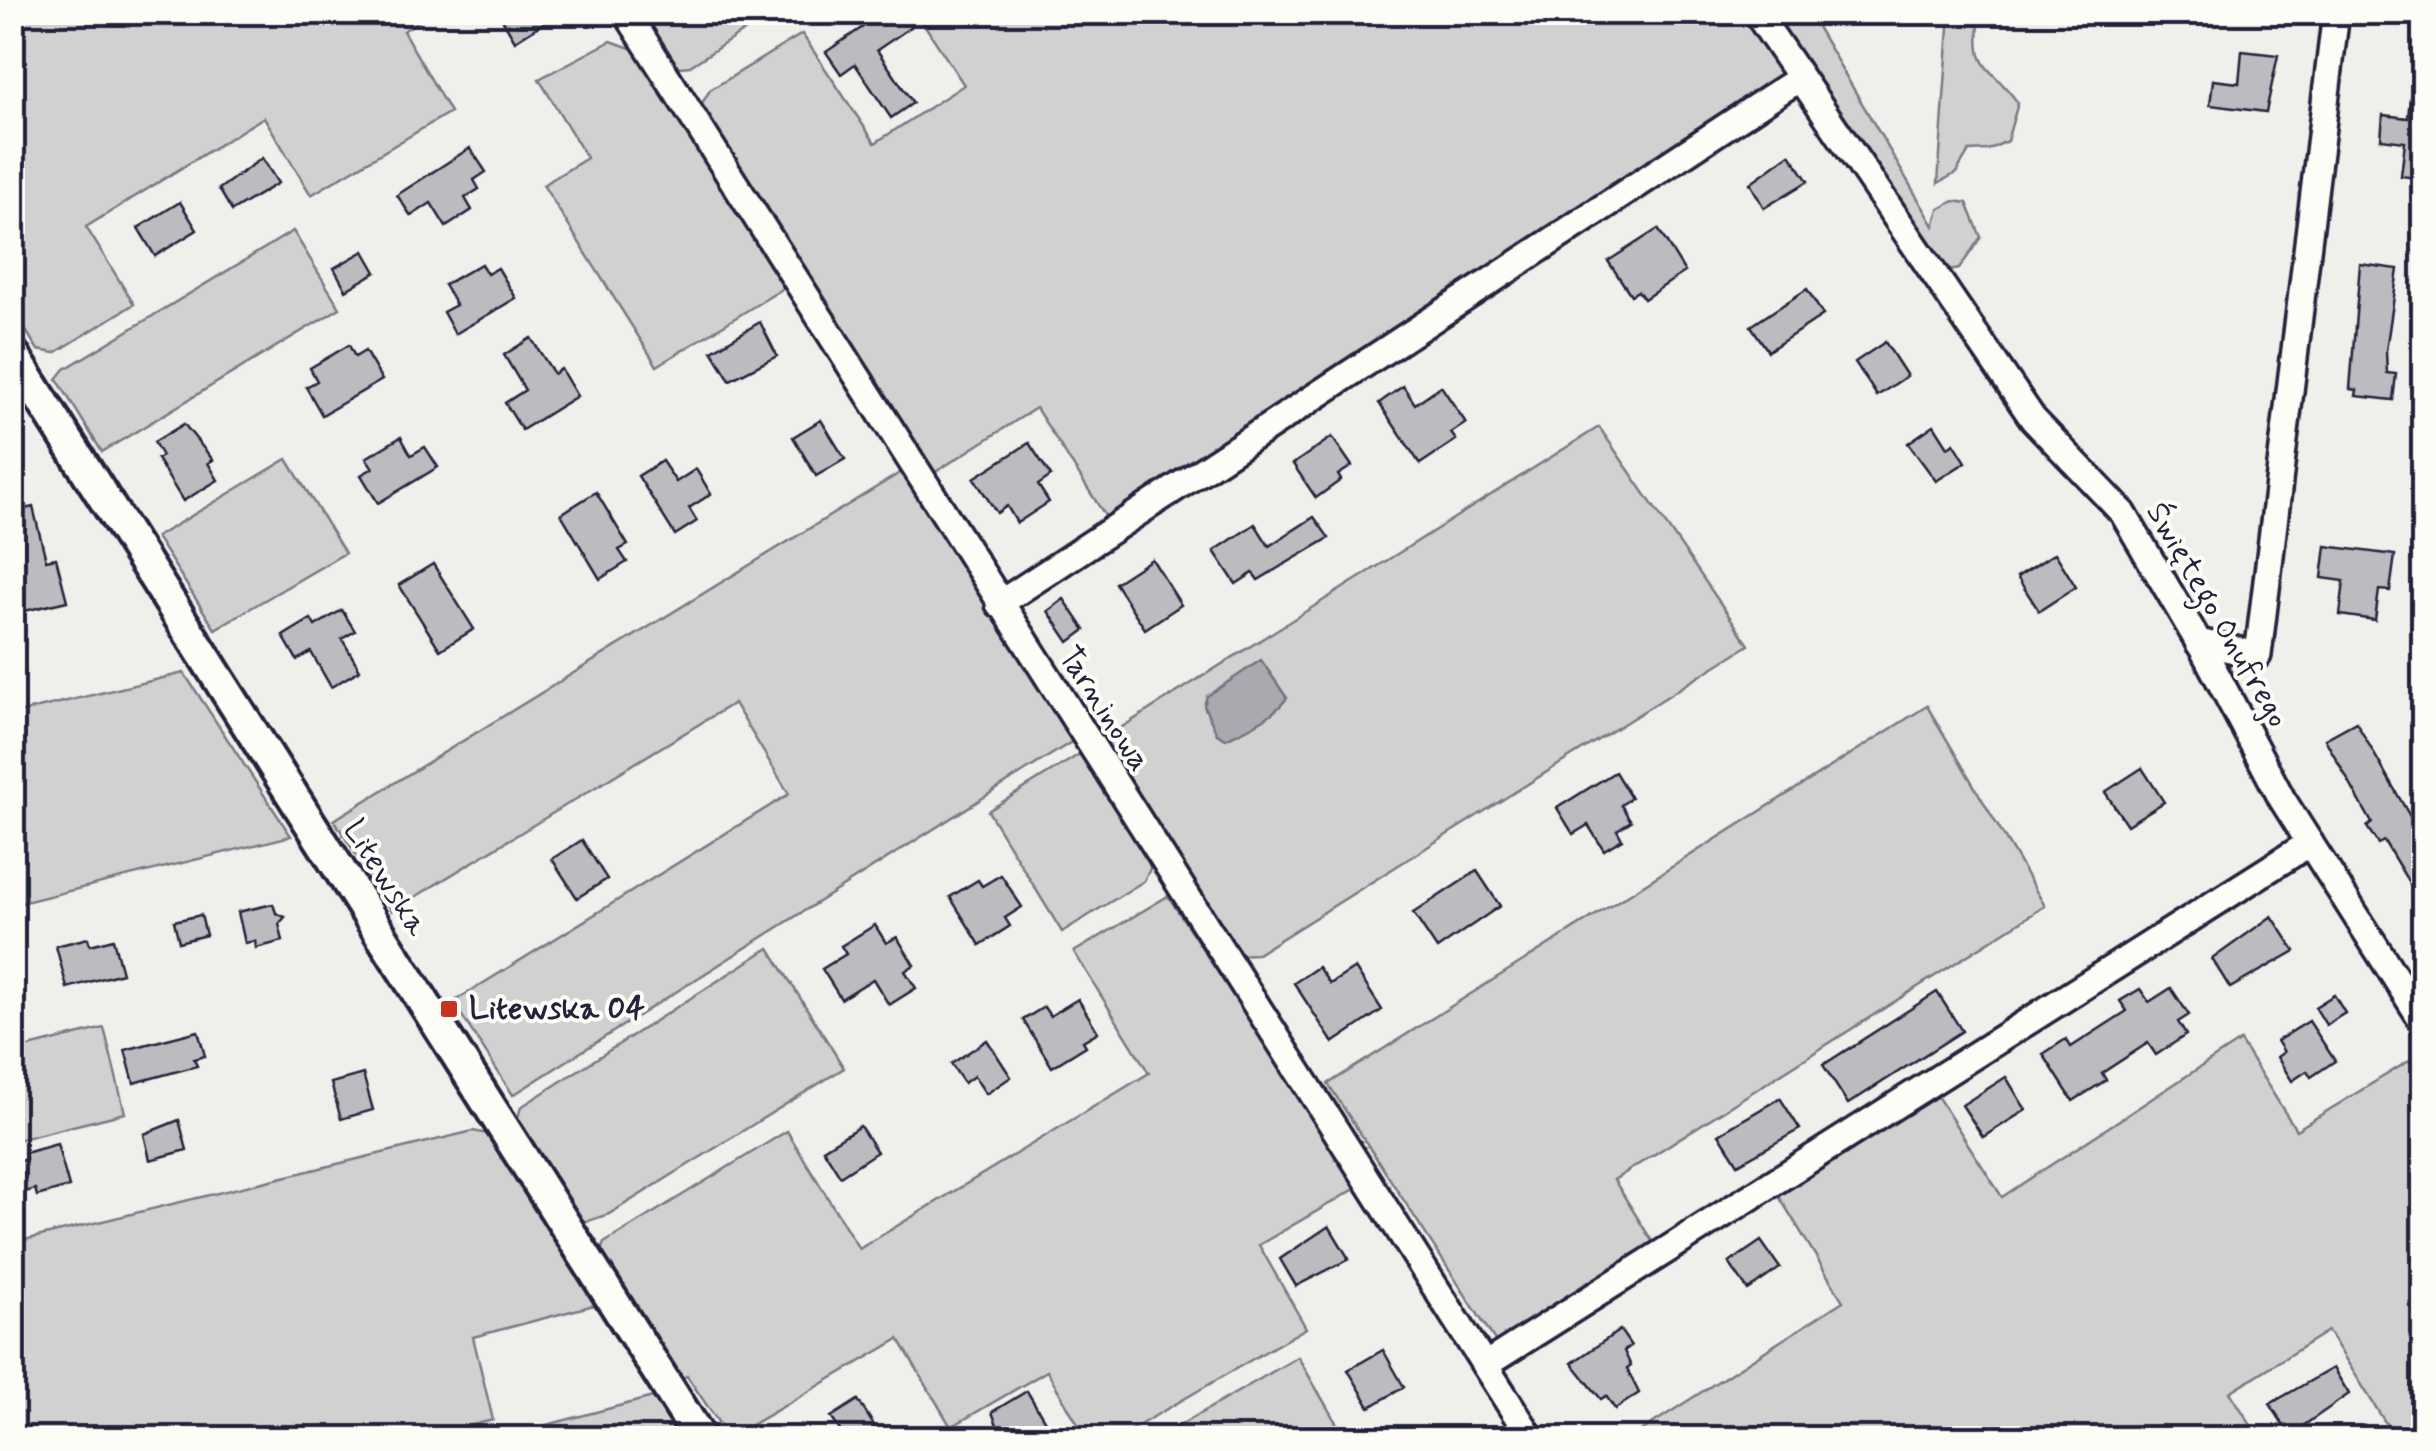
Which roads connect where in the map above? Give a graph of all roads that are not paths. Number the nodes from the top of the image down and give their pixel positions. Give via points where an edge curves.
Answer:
1 (626, 12) edge
2 (1756, 12) edge
3 (2336, 12) edge
4 (1800, 78) junction
5 (12, 354) edge
6 (1000, 604) junction
7 (2198, 642) junction
8 (2310, 844) junction
9 (2424, 1023) edge
10 (1485, 1365) junction
11 (700, 1438) edge
12 (1531, 1438) edge

1 - 6 street, Tarninowa
2 - 4 street, Świętego Onufrego
3 - 7 street via 2258,655
4 - 6 street
4 - 7 street, Świętego Onufrego via 2033,419 2123,513
5 - 11 street, Litewska
6 - 10 street, Tarninowa
7 - 8 street, Świętego Onufrego
8 - 9 street, Świętego Onufrego
8 - 10 street
10 - 12 street, Tarninowa

